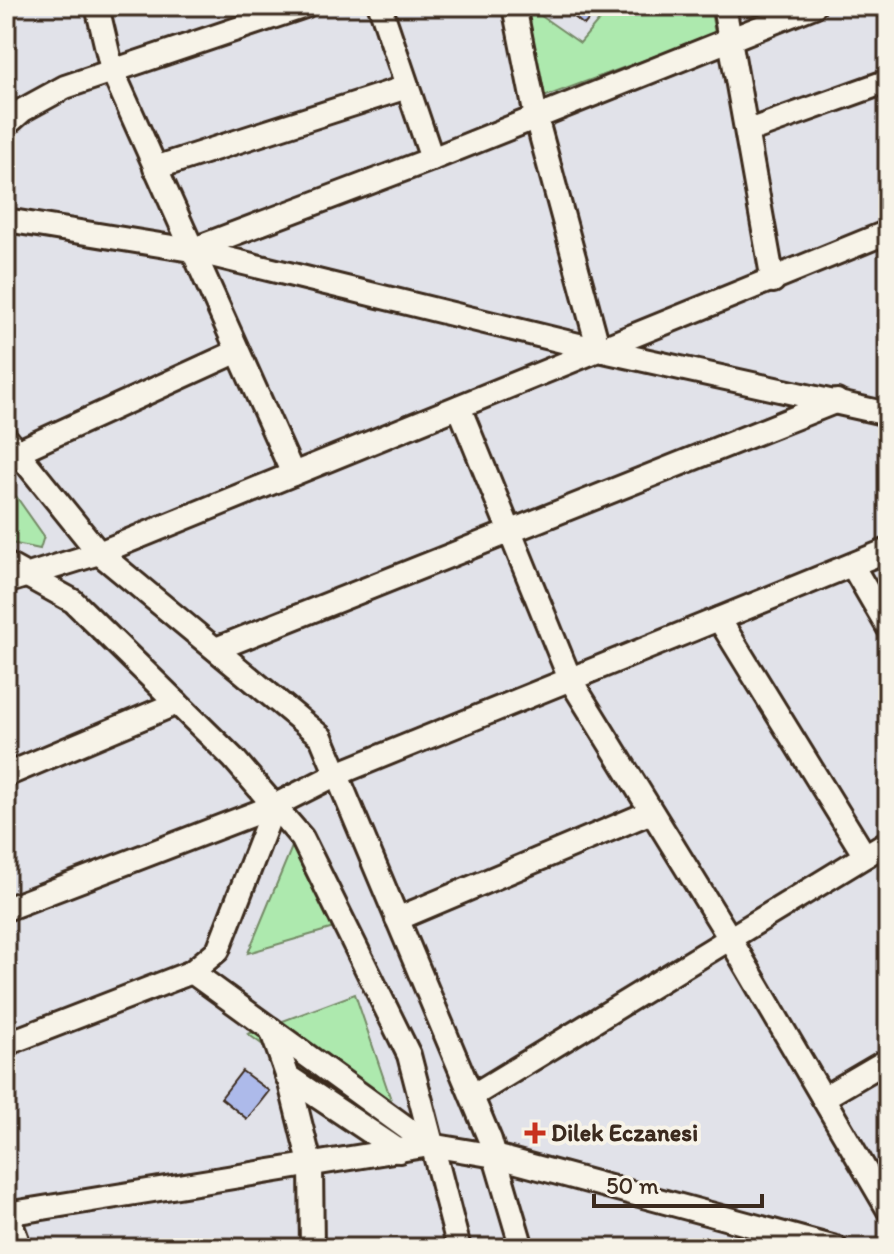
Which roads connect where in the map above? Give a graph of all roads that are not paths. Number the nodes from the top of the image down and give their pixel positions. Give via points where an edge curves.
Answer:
1 (97, 6) edge
2 (380, 6) edge
3 (514, 6) edge
4 (724, 6) edge
5 (814, 6) edge
6 (290, 8) edge
7 (732, 40) junction
8 (112, 70) junction
9 (888, 81) edge
10 (407, 87) junction
11 (536, 117) junction
12 (6, 125) edge
13 (748, 131) junction
14 (432, 159) junction
15 (155, 168) junction
16 (6, 220) edge
17 (888, 232) edge
18 (191, 250) junction
19 (773, 281) junction
20 (599, 350) junction
21 (236, 352) junction
22 (837, 401) junction
23 (459, 407) junction
24 (888, 414) edge
25 (12, 445) edge
26 (293, 474) junction
27 (509, 535) junction
28 (888, 550) edge
29 (99, 553) junction
30 (852, 565) junction
31 (13, 573) edge
32 (719, 619) junction
33 (888, 627) edge
34 (216, 649) junction
35 (570, 679) junction
36 (177, 703) junction
37 (337, 774) junction
38 (6, 775) edge
39 (274, 806) junction
40 (651, 812) junction
41 (888, 842) edge
42 (865, 856) junction
43 (6, 909) edge
44 (397, 919) junction
45 (729, 937) junction
46 (192, 972) junction
47 (271, 1029) junction
48 (6, 1044) edge
49 (888, 1060) edge
50 (287, 1076) junction
51 (472, 1096) junction
52 (823, 1098) junction
53 (430, 1145) junction
54 (399, 1151) junction
55 (495, 1156) junction
56 (311, 1167) junction
57 (888, 1209) edge
58 (6, 1213) edge
59 (20, 1248) edge
60 (312, 1248) edge
61 (459, 1248) edge
62 (522, 1248) edge
63 (836, 1248) edge

1 - 8 street
2 - 10 street
3 - 11 street
4 - 7 street
5 - 7 street
6 - 8 street
7 - 11 street
7 - 13 street
8 - 12 street via 65,87
8 - 15 street
9 - 13 street
10 - 14 street
10 - 15 street
11 - 14 street
11 - 20 street
13 - 19 street
14 - 18 street
15 - 18 street
16 - 18 street
17 - 19 street
18 - 20 street
18 - 21 street
19 - 20 street
20 - 22 street
20 - 23 street
21 - 25 street
21 - 26 street
22 - 24 street
22 - 27 street
23 - 26 street
23 - 27 street
25 - 29 street
26 - 29 street
27 - 34 street
27 - 35 street
28 - 30 street
29 - 31 street
29 - 34 street
30 - 32 street
30 - 33 street
31 - 36 street via 73,601
32 - 35 street
32 - 42 street
34 - 37 street via 321,737
35 - 37 street
35 - 40 street
36 - 38 street
36 - 39 street
37 - 39 street
37 - 44 street
39 - 43 street
39 - 46 street via 218,950
39 - 53 street via 302,838 409,1055
40 - 44 street
40 - 45 street
41 - 42 street
42 - 45 street
44 - 51 street
45 - 51 street
45 - 52 street
46 - 47 street
46 - 48 street
47 - 50 street
47 - 53 street
49 - 52 street
50 - 54 street
50 - 56 street
51 - 55 street
52 - 57 street
53 - 54 street
53 - 55 street
53 - 61 street
54 - 56 street
55 - 62 street
55 - 63 street
56 - 58 street
56 - 60 street
58 - 59 street

